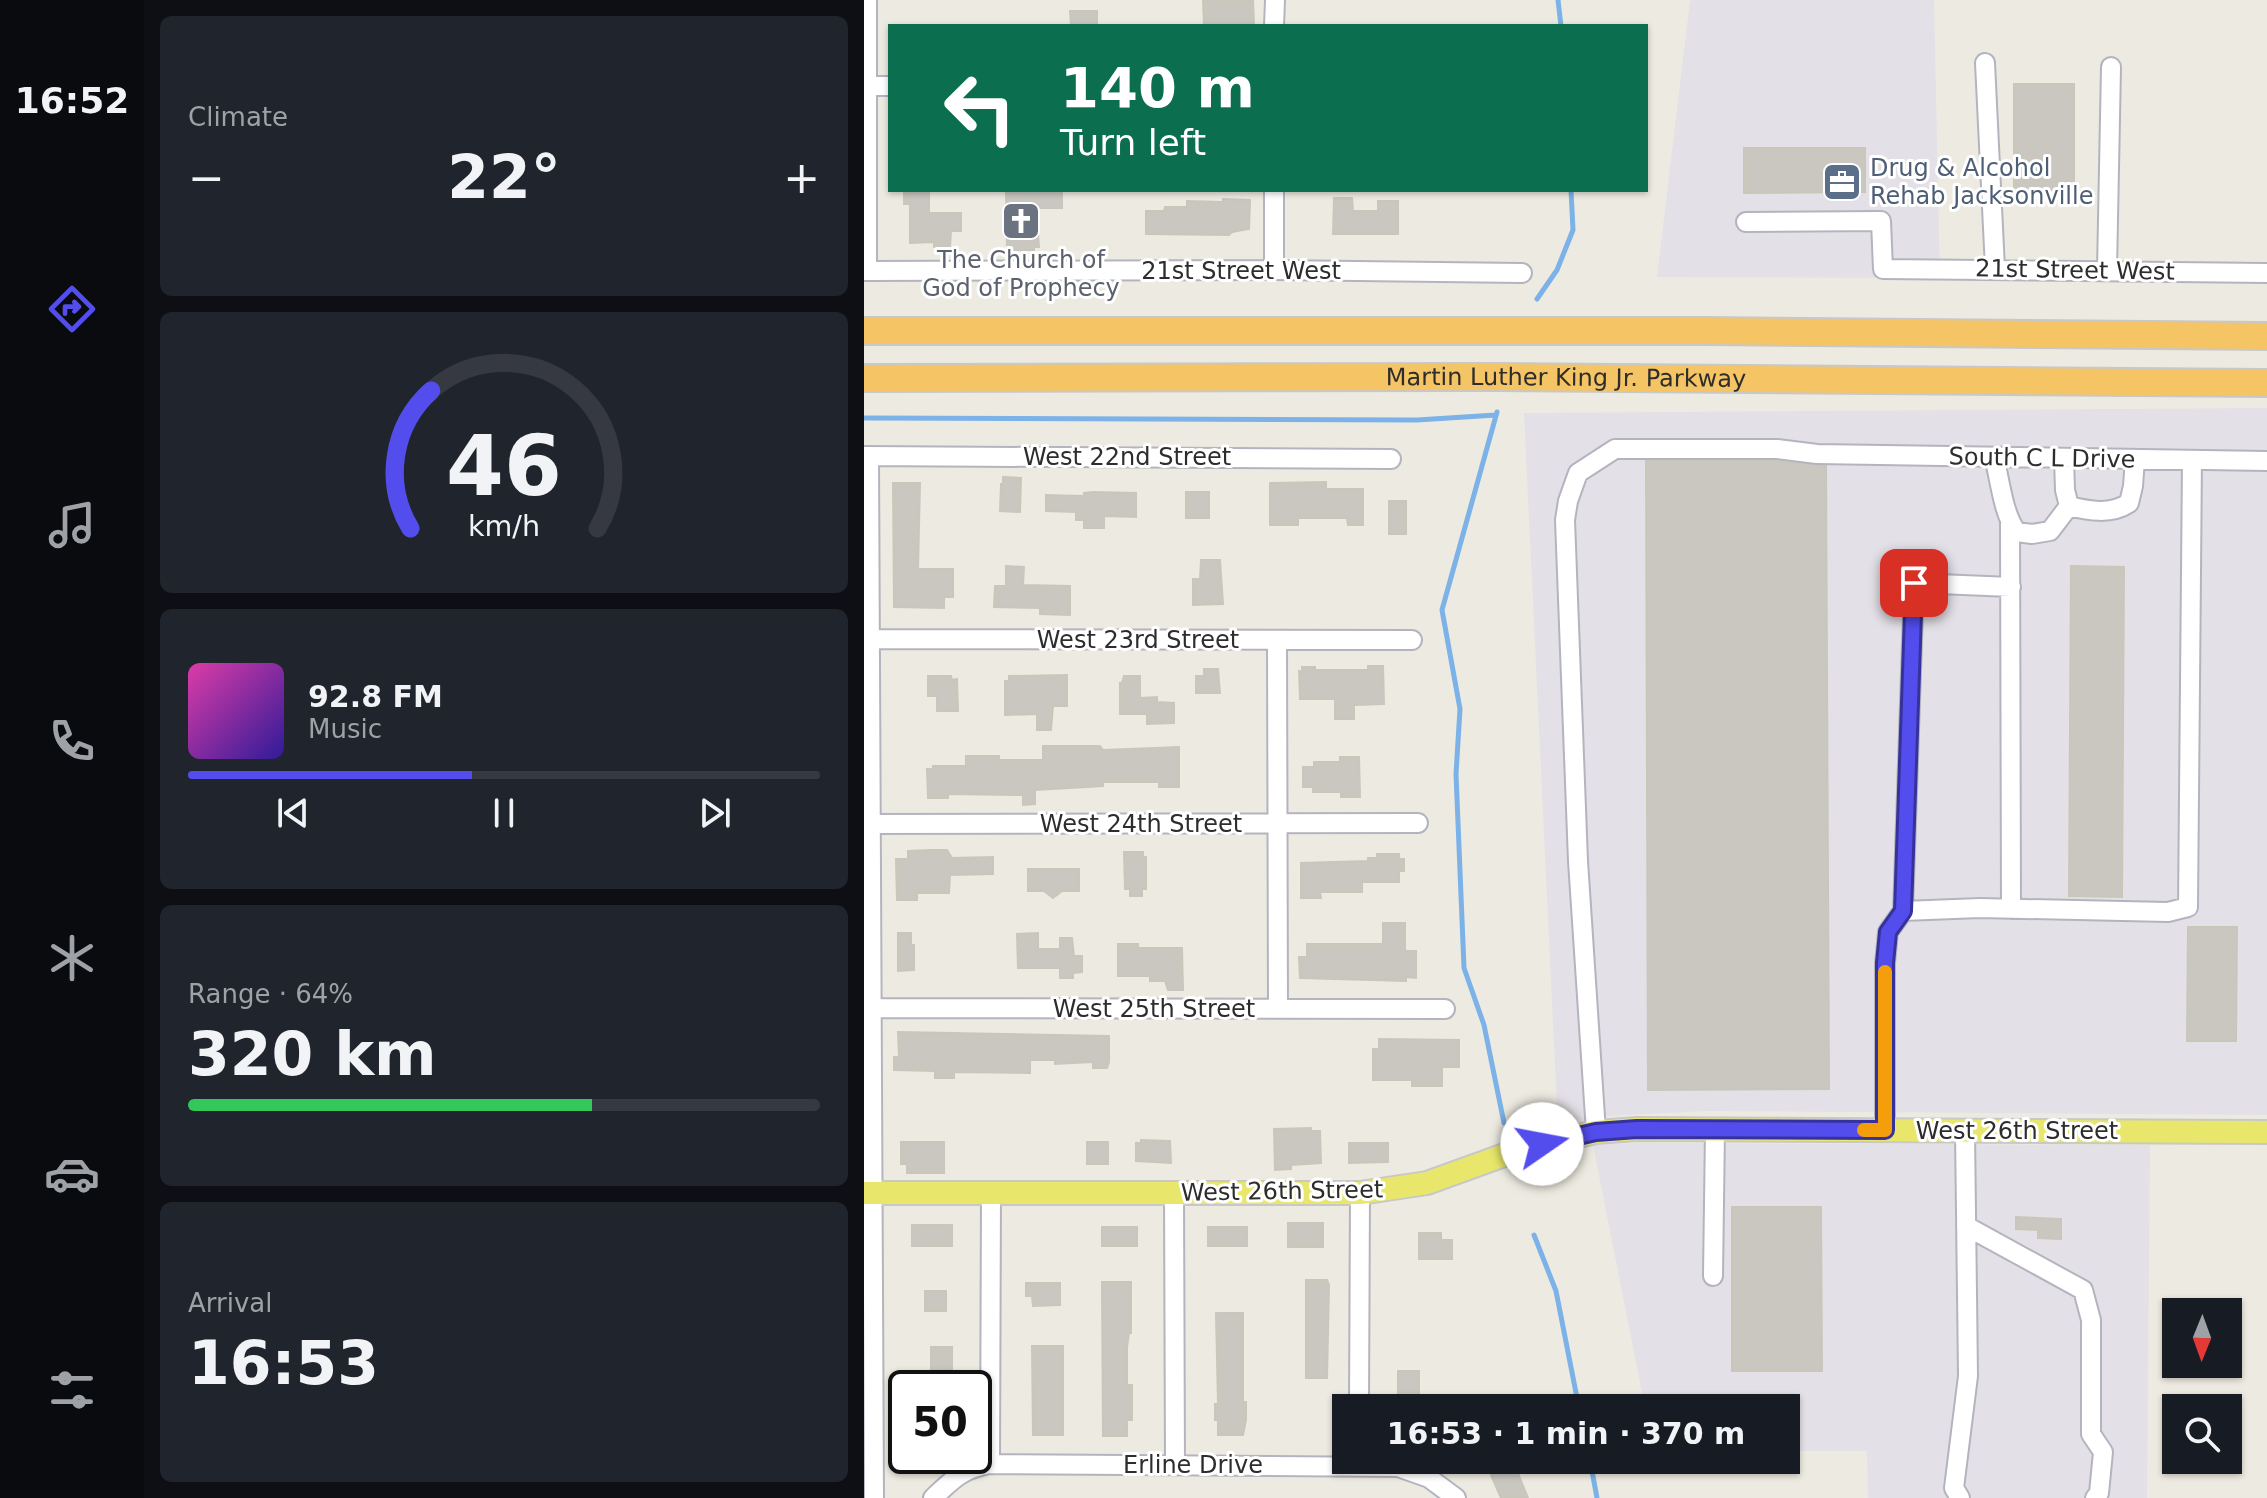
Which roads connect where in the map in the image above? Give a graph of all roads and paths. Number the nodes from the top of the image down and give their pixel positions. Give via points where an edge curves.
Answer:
1 (867, 0) edge
2 (1275, 0) edge
3 (1274, 24) edge
4 (1985, 63) dead end
5 (2111, 67) dead end
6 (866, 86) edge
7 (888, 86) edge
8 (1274, 192) edge
9 (1746, 222) dead end
10 (1995, 269) junction
11 (1274, 270) junction
12 (2107, 270) junction
13 (865, 271) edge
14 (1522, 273) dead end
15 (2267, 273) edge
16 (864, 331) edge
17 (2267, 336) edge
18 (864, 378) edge
19 (2267, 383) edge
20 (867, 456) edge
21 (1994, 457) junction
22 (2064, 458) junction
23 (1391, 459) dead end
24 (2135, 459) junction
25 (2192, 460) junction
26 (2267, 461) edge
27 (2069, 506) junction
28 (2010, 523) junction
29 (2011, 587) junction
30 (867, 638) edge
31 (1412, 640) dead end
32 (1277, 641) junction
33 (1418, 823) dead end
34 (868, 824) edge
35 (1276, 824) junction
36 (2011, 909) junction
37 (1903, 911) junction
38 (868, 1008) edge
39 (1278, 1009) junction
40 (1445, 1009) dead end
41 (1715, 1130) junction
42 (1885, 1130) junction
43 (1965, 1131) junction
44 (1596, 1132) junction
45 (2267, 1132) edge
46 (991, 1192) junction
47 (868, 1193) edge
48 (1174, 1193) junction
49 (1360, 1193) junction
50 (1966, 1226) junction
51 (1713, 1276) dead end
52 (990, 1370) edge
53 (869, 1377) edge
54 (1359, 1394) edge
55 (1332, 1463) edge
56 (992, 1464) edge
57 (1175, 1465) junction
58 (958, 1474) edge
59 (1421, 1474) edge
60 (874, 1498) edge
61 (933, 1498) edge
62 (1456, 1498) edge
63 (1960, 1498) edge
64 (2095, 1498) edge

1 - 6 street
2 - 3 street
4 - 10 street
5 - 12 street
6 - 7 street
6 - 13 street
8 - 11 street
9 - 10 street, 21st Street West via 1881,221 1883,269
10 - 12 street, 21st Street West
11 - 13 street, 21st Street West
11 - 14 street, 21st Street West
12 - 15 street, 21st Street West
16 - 17 highway, Martin Luther King Jr. Parkway
18 - 19 highway, Martin Luther King Jr. Parkway
20 - 23 street, West 22nd Street
20 - 30 street
21 - 22 street, South C L Drive
21 - 28 street
21 - 44 street, South C L Drive via 1615,449 1578,473 1568,501 1566,536 1578,861
22 - 24 street, South C L Drive
22 - 27 street
24 - 25 street, South C L Drive
24 - 27 street via 2129,503 2104,512
25 - 26 street, South C L Drive
25 - 36 street via 2188,907 2168,912
27 - 28 street via 2050,531 2017,532
28 - 29 street
29 - 36 street
29 - 37 street via 1914,583
30 - 32 street, West 23rd Street
30 - 34 street
31 - 32 street, West 23rd Street
32 - 35 street
33 - 35 street, West 24th Street
34 - 35 street, West 24th Street
34 - 38 street
35 - 39 street
36 - 37 street
37 - 42 street via 1888,932 1885,963
38 - 39 street, West 25th Street
38 - 47 street
39 - 40 street, West 25th Street
41 - 42 main road, West 26th Street
41 - 44 main road, West 26th Street
41 - 51 street
42 - 43 main road, West 26th Street
43 - 45 main road, West 26th Street
43 - 50 street
44 - 49 main road, West 26th Street via 1521,1149 1427,1183
46 - 47 main road, West 26th Street
46 - 48 main road, West 26th Street
46 - 52 street
47 - 53 street
48 - 49 main road, West 26th Street
48 - 57 street
49 - 54 street
50 - 63 street via 1968,1376 1954,1488
50 - 64 street via 2083,1290 2091,1320 2091,1434 2103,1452
53 - 60 street
55 - 57 street, Erline Drive
56 - 57 street, Erline Drive
58 - 61 street, Erline Drive
59 - 62 street, Erline Drive

